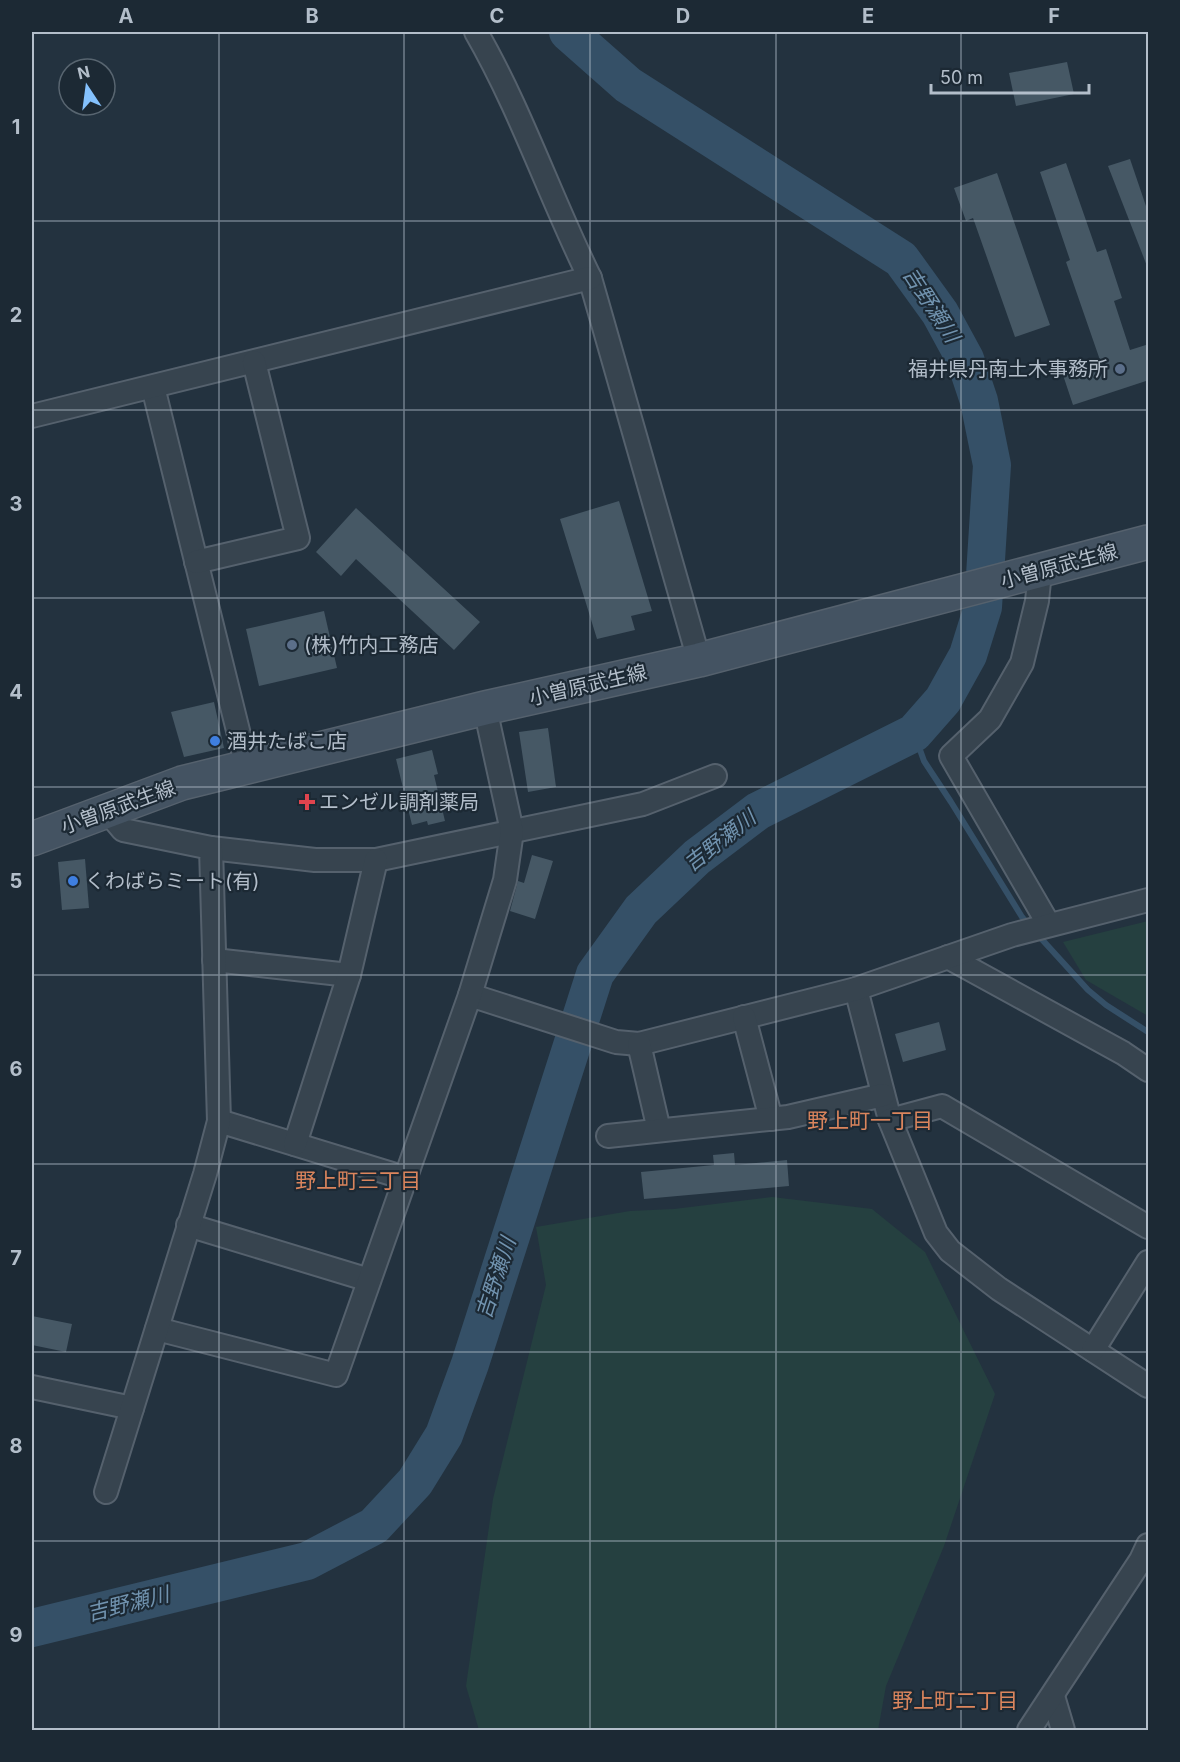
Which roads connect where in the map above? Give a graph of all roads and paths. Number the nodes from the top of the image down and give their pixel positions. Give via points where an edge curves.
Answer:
1 (476, 32) edge
2 (590, 278) junction
3 (254, 362) junction
4 (153, 387) junction
5 (32, 416) edge
6 (1149, 542) edge
7 (196, 562) junction
8 (1033, 573) junction
9 (699, 660) junction
10 (485, 708) junction
11 (247, 767) junction
12 (716, 776) dead end
13 (107, 811) junction
14 (512, 831) junction
15 (32, 839) edge
16 (211, 848) junction
17 (376, 860) junction
18 (1149, 900) edge
19 (1049, 926) junction
20 (948, 957) junction
21 (214, 960) junction
22 (349, 975) junction
23 (856, 989) junction
24 (470, 995) junction
25 (744, 1017) junction
26 (639, 1044) junction
27 (1149, 1070) edge
28 (883, 1095) junction
29 (771, 1119) junction
30 (890, 1120) junction
31 (219, 1121) junction
32 (659, 1130) junction
33 (608, 1136) dead end
34 (295, 1144) junction
35 (405, 1178) junction
36 (188, 1225) junction
37 (1149, 1227) edge
38 (1149, 1262) edge
39 (369, 1280) junction
40 (157, 1329) junction
41 (1093, 1350) junction
42 (1149, 1386) edge
43 (32, 1387) edge
44 (132, 1408) junction
45 (106, 1492) dead end
46 (1149, 1545) edge
47 (1053, 1696) junction
48 (1029, 1731) edge
49 (1063, 1731) edge

1 - 2 street via 493,61
2 - 3 street
2 - 9 street
3 - 4 street
3 - 7 street via 298,538
4 - 5 street
4 - 7 street
6 - 8 main road, 小曽原武生線
7 - 11 street
8 - 9 main road, 小曽原武生線
8 - 19 street via 1037,601 1022,663 990,719 951,756
9 - 10 main road, 小曽原武生線
10 - 11 main road, 小曽原武生線
10 - 14 street
11 - 13 main road, 小曽原武生線 via 182,783
12 - 14 street via 643,804
13 - 15 main road, 小曽原武生線
13 - 16 street via 123,830
14 - 17 street
14 - 24 street via 505,879
16 - 17 street via 315,860
16 - 21 street
17 - 22 street
18 - 19 street
19 - 20 street
20 - 23 street
20 - 27 street
21 - 22 street
21 - 31 street
22 - 34 street
23 - 25 street
23 - 28 street
24 - 26 street via 616,1042
24 - 35 street
25 - 26 street
25 - 29 street
26 - 32 street
28 - 29 street
28 - 30 street
29 - 32 street
30 - 37 street via 942,1106
30 - 41 street via 936,1233 950,1251 999,1289
31 - 34 street
31 - 36 street
32 - 33 street
34 - 35 street
35 - 39 street
36 - 39 street
36 - 40 street
38 - 41 street
39 - 40 street via 336,1375
40 - 44 street
41 - 42 street
43 - 44 street
44 - 45 street
46 - 47 street
47 - 48 street
47 - 49 street

